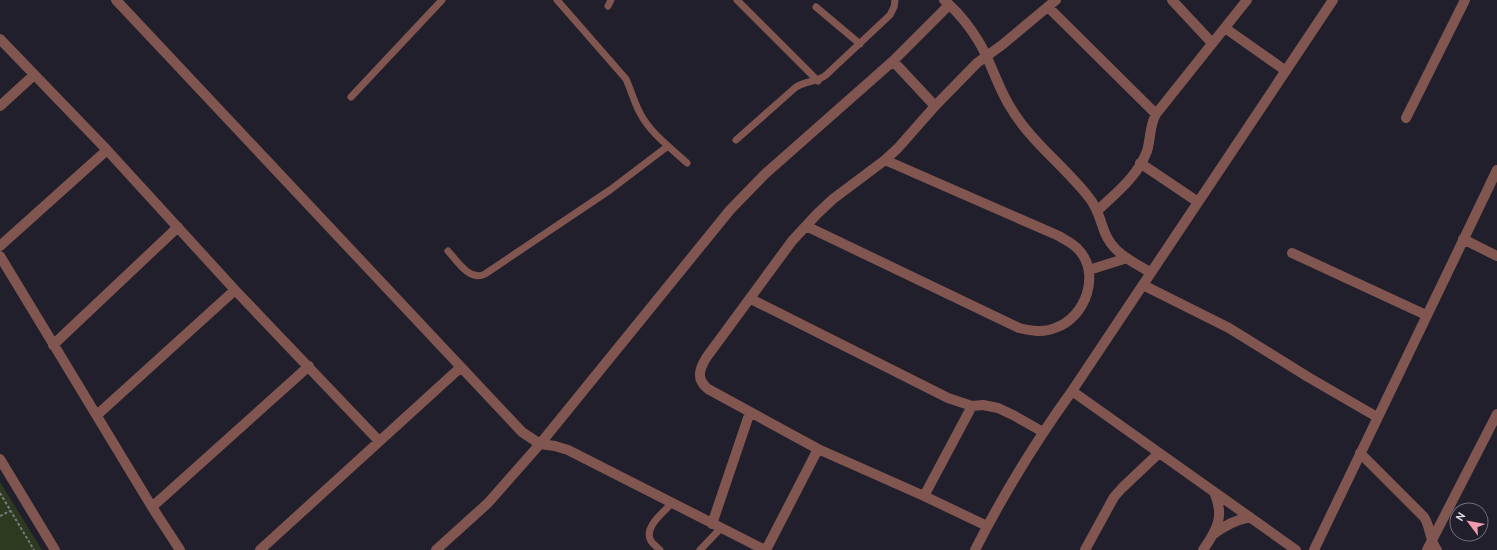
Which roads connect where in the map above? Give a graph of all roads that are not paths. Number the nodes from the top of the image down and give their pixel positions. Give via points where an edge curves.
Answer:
1 (116, 0) edge
2 (442, 0) edge
3 (557, 0) edge
4 (737, 0) edge
5 (895, 0) edge
6 (1172, 0) edge
7 (1247, 0) edge
8 (1333, 0) edge
9 (1465, 0) edge
10 (947, 2) edge
11 (1052, 4) edge
12 (816, 7) dead end
13 (1225, 28) junction
14 (0, 39) edge
15 (1212, 43) junction
16 (860, 44) junction
17 (985, 56) junction
18 (893, 61) junction
19 (1286, 71) junction
20 (34, 76) junction
21 (818, 81) junction
22 (350, 96) dead end
23 (0, 106) edge
24 (936, 106) junction
25 (1156, 114) junction
26 (1406, 118) dead end
27 (736, 140) dead end
28 (668, 146) junction
29 (107, 150) junction
30 (884, 160) junction
31 (687, 163) dead end
32 (1140, 163) junction
33 (1497, 170) edge
34 (1198, 202) junction
35 (1097, 211) junction
36 (806, 226) junction
37 (178, 227) junction
38 (1463, 239) junction
39 (0, 246) edge
40 (448, 251) dead end
41 (1292, 253) dead end
42 (0, 256) edge
43 (1497, 256) edge
44 (1127, 258) junction
45 (1088, 270) junction
46 (1150, 272) junction
47 (1143, 285) junction
48 (235, 290) junction
49 (751, 299) junction
50 (1426, 315) junction
51 (52, 344) junction
52 (309, 366) junction
53 (462, 367) junction
54 (1072, 391) junction
55 (972, 406) junction
56 (750, 412) junction
57 (1497, 414) edge
58 (97, 415) junction
59 (1377, 417) junction
60 (1043, 432) junction
61 (380, 441) junction
62 (540, 444) junction
63 (818, 448) junction
64 (1159, 453) junction
65 (1360, 453) junction
66 (0, 459) edge
67 (1214, 492) junction
68 (924, 496) junction
69 (672, 503) junction
70 (152, 507) junction
71 (1250, 518) junction
72 (716, 526) junction
73 (987, 526) junction
74 (1214, 534) junction
75 (1432, 547) edge
76 (55, 550) edge
77 (180, 550) edge
78 (260, 550) edge
79 (436, 550) edge
80 (660, 550) edge
81 (700, 550) edge
82 (765, 550) edge
83 (975, 550) edge
84 (1085, 550) edge
85 (1203, 550) edge
86 (1296, 550) edge
87 (1314, 550) edge

1 - 53 street
2 - 22 lane
3 - 28 lane via 622,74 645,121
4 - 21 lane
5 - 16 lane via 890,15
6 - 15 street
7 - 13 street
8 - 19 street
9 - 26 street
10 - 17 street via 970,30
10 - 18 street
11 - 17 street
11 - 25 street
12 - 16 lane
13 - 15 street
13 - 19 street
14 - 20 street
15 - 25 street
16 - 21 lane
17 - 24 street
17 - 35 street via 1019,120 1089,196
18 - 24 street
18 - 62 street via 769,170 730,210
19 - 34 street
20 - 23 street
20 - 29 street
21 - 27 lane via 804,82 796,87
24 - 30 street via 911,135
25 - 32 street via 1150,129 1147,150
28 - 31 lane
28 - 40 lane via 610,190 485,274 478,277 471,275
29 - 37 street
29 - 39 street
30 - 36 street via 833,199
30 - 45 street via 1066,240 1078,248
32 - 34 street
32 - 35 street via 1124,186
33 - 38 street
34 - 46 street
35 - 44 street via 1108,239 1116,250
36 - 45 street via 1019,328 1028,330 1048,331 1073,318 1087,293
36 - 49 street
37 - 48 street
37 - 51 street
38 - 43 street
38 - 50 street
41 - 50 street
42 - 51 street
44 - 45 street
44 - 46 street
46 - 47 street
47 - 54 street
47 - 59 street via 1229,328
48 - 52 street
48 - 58 street
49 - 55 street via 948,398
49 - 56 street via 706,358 699,374 701,382 708,389
50 - 59 street
51 - 58 street
52 - 61 street
52 - 70 street
53 - 61 street
53 - 62 street via 522,432
54 - 60 street
54 - 64 street
55 - 60 street via 998,408
55 - 68 street
56 - 63 street
56 - 72 street
57 - 75 street
58 - 70 street
59 - 65 street
60 - 73 street
61 - 78 street
62 - 69 street via 568,450
62 - 79 street via 488,503
63 - 68 street
63 - 82 street
64 - 67 street
64 - 84 street via 1114,497
65 - 75 street via 1424,517 1429,526
65 - 87 street
66 - 76 street
67 - 71 street
67 - 74 street via 1219,506 1219,521
68 - 73 street
69 - 72 street
69 - 80 lane via 649,531 652,543
70 - 77 street
71 - 74 street via 1234,521
71 - 86 street
72 - 81 lane
72 - 82 street
73 - 83 street
74 - 85 street

